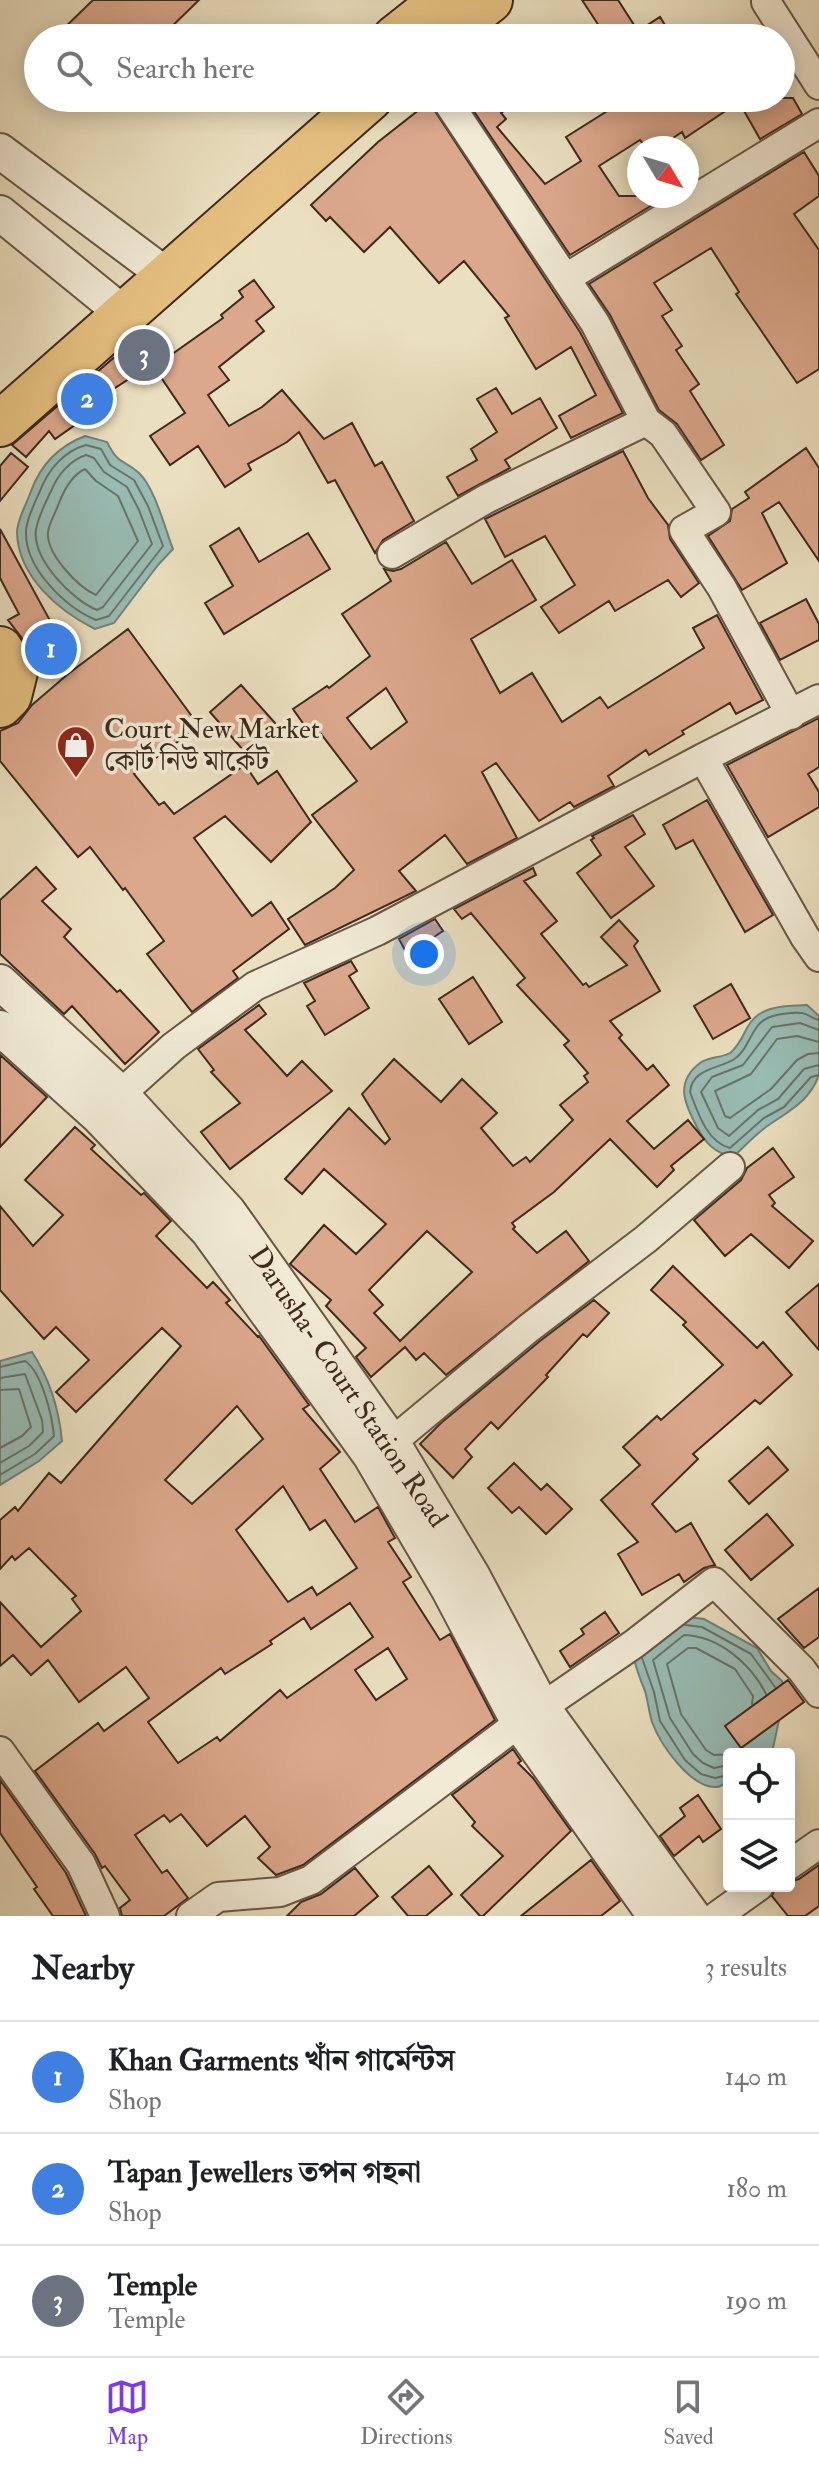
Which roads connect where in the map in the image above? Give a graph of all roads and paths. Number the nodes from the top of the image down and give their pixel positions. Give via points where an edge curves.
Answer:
1 (443, 0) edge
2 (490, 0) edge
3 (767, 1) edge
4 (413, 24) edge
5 (459, 24) edge
6 (781, 24) edge
7 (795, 46) edge
8 (819, 85) edge
9 (317, 112) edge
10 (353, 112) edge
11 (454, 112) edge
12 (819, 123) edge
13 (0, 151) edge
14 (0, 213) edge
15 (160, 270) junction
16 (566, 278) junction
17 (117, 309) junction
18 (646, 421) junction
19 (0, 424) edge
20 (392, 554) dead end
21 (0, 649) edge
22 (819, 699) edge
23 (0, 705) edge
24 (791, 715) junction
25 (703, 758) junction
26 (819, 957) edge
27 (0, 982) edge
28 (0, 1028) edge
29 (109, 1104) junction
30 (730, 1167) dead end
31 (381, 1448) junction
32 (819, 1693) edge
33 (531, 1715) junction
34 (3, 1763) edge
35 (819, 1844) edge
36 (795, 1861) edge
37 (751, 1892) edge
38 (105, 1916) edge
39 (191, 1916) edge
40 (655, 1916) edge
41 (693, 1916) edge
42 (717, 1916) edge

1 - 4 highway
2 - 5 highway
3 - 6 street
7 - 8 street
9 - 15 highway
10 - 15 highway
11 - 16 street
12 - 16 street
13 - 15 street
14 - 17 street
15 - 17 highway
16 - 18 street
17 - 19 highway
18 - 20 street via 486,499
18 - 24 street via 663,434 716,512 684,530
21 - 23 highway via 15,672 9,696
22 - 24 street
24 - 25 street
25 - 26 street
25 - 29 street via 377,931 255,986 174,1046
27 - 29 street, Darusha- Court Station Road
28 - 29 street, Darusha- Court Station Road
29 - 31 street, Darusha- Court Station Road
30 - 31 street
31 - 33 street, Darusha- Court Station Road via 449,1590
32 - 33 street via 714,1582
33 - 39 street via 311,1880 280,1892 218,1897
33 - 40 street, Darusha- Court Station Road
33 - 41 street, Darusha- Court Station Road
34 - 38 street via 81,1864
35 - 36 street
37 - 42 street

